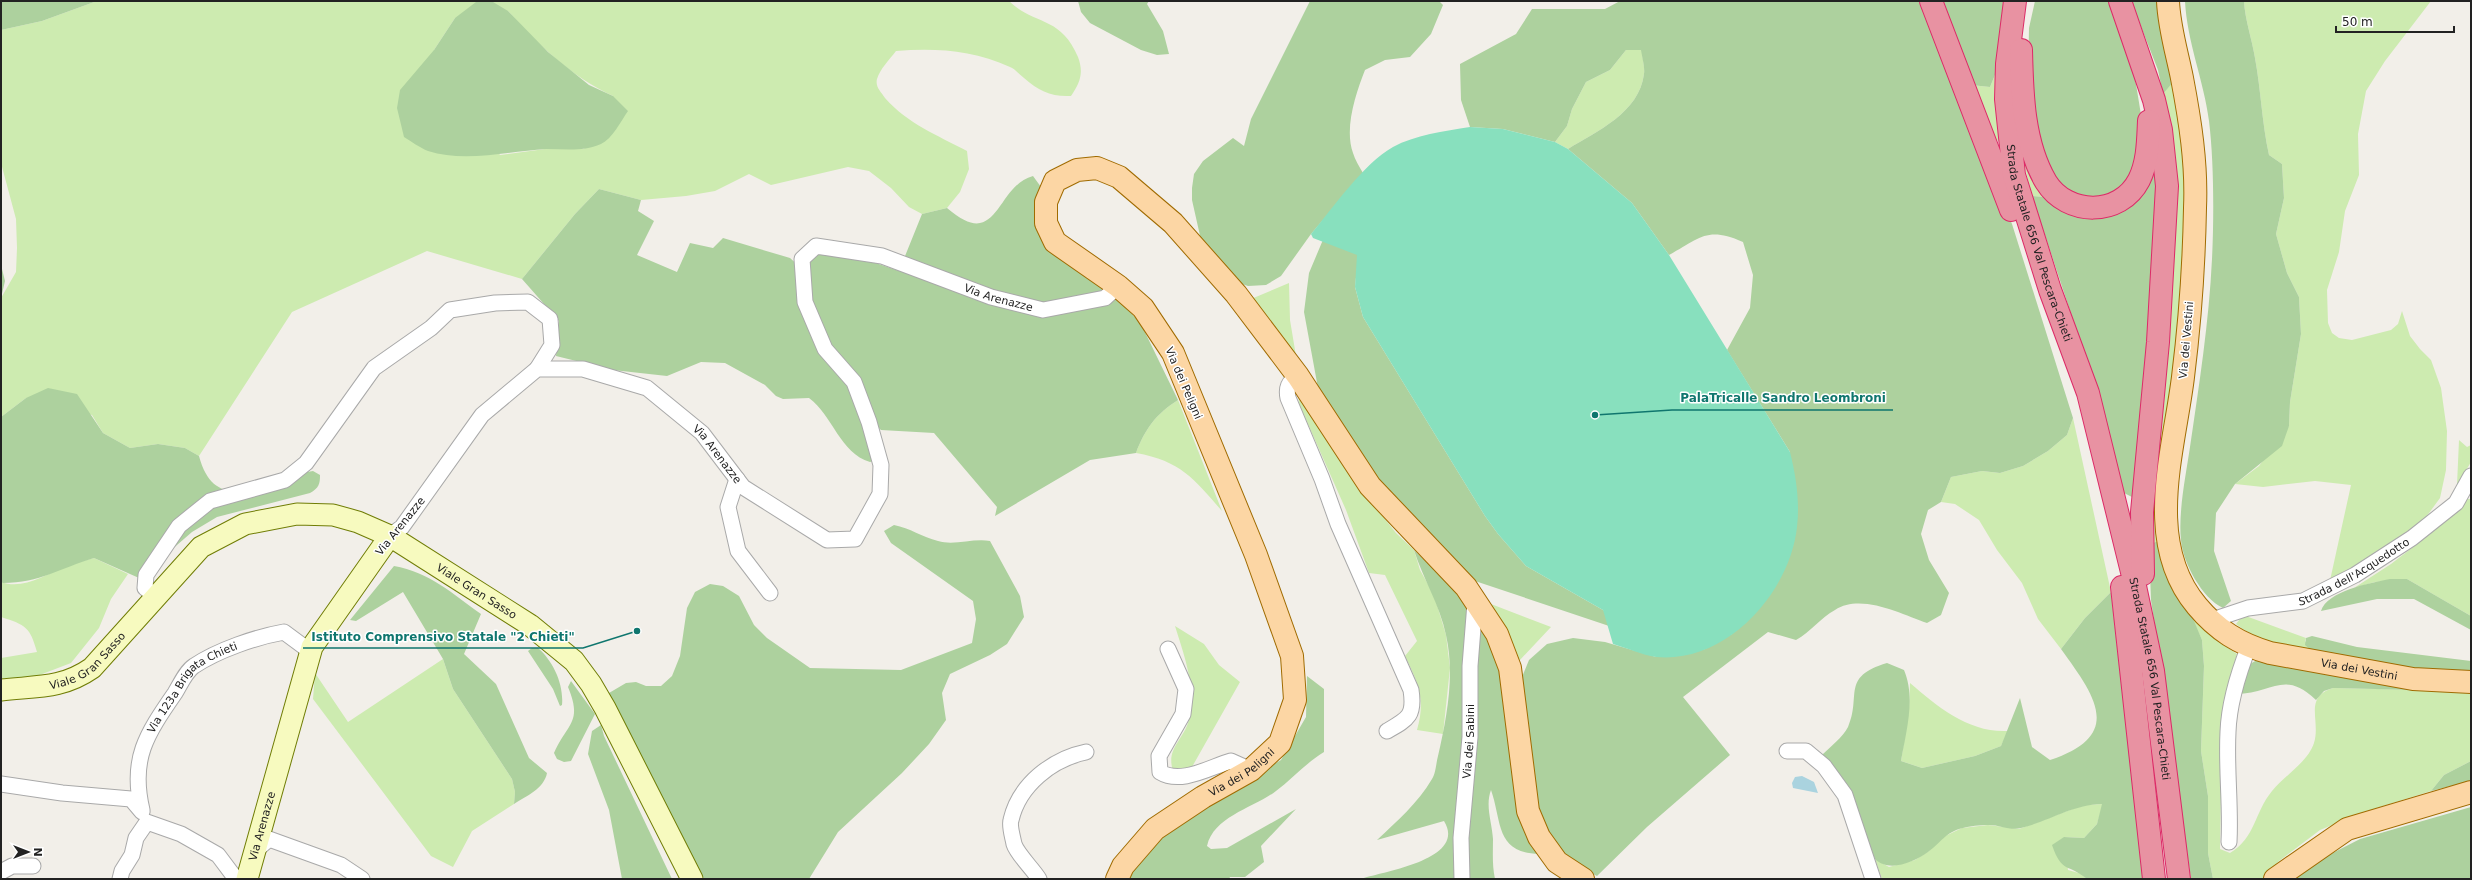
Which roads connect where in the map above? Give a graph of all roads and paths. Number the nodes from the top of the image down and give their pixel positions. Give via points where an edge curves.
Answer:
1 (1931, 1) edge
2 (2015, 1) edge
3 (2021, 1) edge
4 (2120, 1) edge
5 (2168, 1) edge
6 (2144, 68) junction
7 (1118, 286) junction
8 (2050, 290) junction
9 (537, 369) junction
10 (1298, 376) junction
11 (2471, 476) edge
12 (736, 479) junction
13 (2110, 480) junction
14 (390, 536) junction
15 (770, 593) dead end
16 (156, 597) junction
17 (1475, 604) junction
18 (2209, 621) junction
19 (2249, 646) junction
20 (1168, 649) dead end
21 (311, 652) junction
22 (2153, 671) junction
23 (2471, 682) edge
24 (1, 690) edge
25 (1387, 731) dead end
26 (1788, 751) dead end
27 (1086, 752) dead end
28 (1251, 770) junction
29 (1, 784) edge
30 (2471, 792) edge
31 (144, 816) junction
32 (2229, 842) dead end
33 (255, 851) junction
34 (33, 866) dead end
35 (1, 872) edge
36 (120, 879) edge
37 (236, 879) edge
38 (247, 879) edge
39 (362, 879) edge
40 (692, 879) edge
41 (1039, 879) edge
42 (1117, 879) edge
43 (1462, 879) edge
44 (1583, 879) edge
45 (1874, 879) edge
46 (2154, 879) edge
47 (2179, 879) edge
48 (2275, 879) edge

1 - 8 highway via 2010,206
2 - 8 highway, Strada Statale 656 Val Pescara-Chieti via 2007,64 2009,136 2020,199
3 - 6 highway via 2022,88 2030,141 2047,183 2059,198 2069,204 2098,209 2127,195 2138,182 2148,144
4 - 6 highway
5 - 18 main road, Via dei Vestini via 2189,118 2195,208 2186,353 2168,488 2167,537 2171,559 2182,584
6 - 22 highway via 2161,130 2167,186 2158,348 2142,512 2144,590
7 - 10 main road, Via dei Peligni via 1055,242 1046,222 1046,202 1055,181 1077,170 1097,168 1119,177 1173,223 1252,312
7 - 12 street, Via Arenazze via 1105,298 1043,310 991,297 882,256 816,246 802,259 805,302 825,349 854,382 881,465 880,494 855,539 827,540 743,487
7 - 28 main road, Via dei Peligni via 1143,308 1173,353 1256,555 1292,656 1295,700 1280,743
8 - 13 highway, Strada Statale 656 Val Pescara-Chieti via 2088,393
9 - 12 street, Via Arenazze via 583,369 647,388 702,433
9 - 14 street, Via Arenazze via 482,415 402,527
9 - 16 street via 552,345 550,318 528,302 495,303 450,310 431,328 374,368 306,463 285,480 210,500 179,526 146,575 145,588
10 - 17 main road, Via dei Peligni via 1370,486 1449,567 1466,587
10 - 25 street via 1290,380 1288,398 1341,531 1411,690 1410,715 1407,720
11 - 18 street, Strada dell'Acquedotto via 2456,503 2412,538 2355,575 2303,601 2248,608
12 - 15 street via 728,507 738,551
13 - 22 highway, Strada Statale 656 Val Pescara-Chieti
13 - 46 highway, Strada Statale 656 Val Pescara-Chieti
14 - 16 main road, Viale Gran Sasso via 358,522 332,515 297,514 245,524 201,547
14 - 21 main road, Via Arenazze
14 - 40 main road, Viale Gran Sasso via 530,625 568,655 591,684
16 - 24 main road, Viale Gran Sasso via 92,668 75,679 63,684
17 - 43 street, Via dei Sabini via 1470,666 1470,737 1461,838
17 - 44 main road, Via dei Peligni via 1497,634 1510,668 1528,811 1539,837 1557,862
18 - 19 main road, Via dei Vestini via 2225,634
19 - 23 main road, Via dei Vestini via 2270,653 2413,679
19 - 32 street via 2236,680 2228,731 2231,818
20 - 28 street via 1186,689 1183,714 1159,756 1160,772 1167,776 1187,776 1231,760
21 - 31 street, Via 123a Brigata Chieti via 284,632 263,636 192,666 151,728 137,764 137,788
21 - 33 main road, Via Arenazze
22 - 47 highway, Strada Statale 656 Val Pescara-Chieti
26 - 45 street via 1806,751 1824,766 1845,795
27 - 41 street via 1071,755 1045,768 1024,792 1010,821 1015,846
28 - 42 main road, Via dei Peligni via 1203,797 1156,829 1123,866
29 - 31 street via 62,794 131,799
30 - 48 main road via 2347,829
31 - 36 street via 132,855
31 - 37 street via 218,855
33 - 38 main road, Via Arenazze
33 - 39 street via 269,839 341,865
34 - 35 street via 12,866

